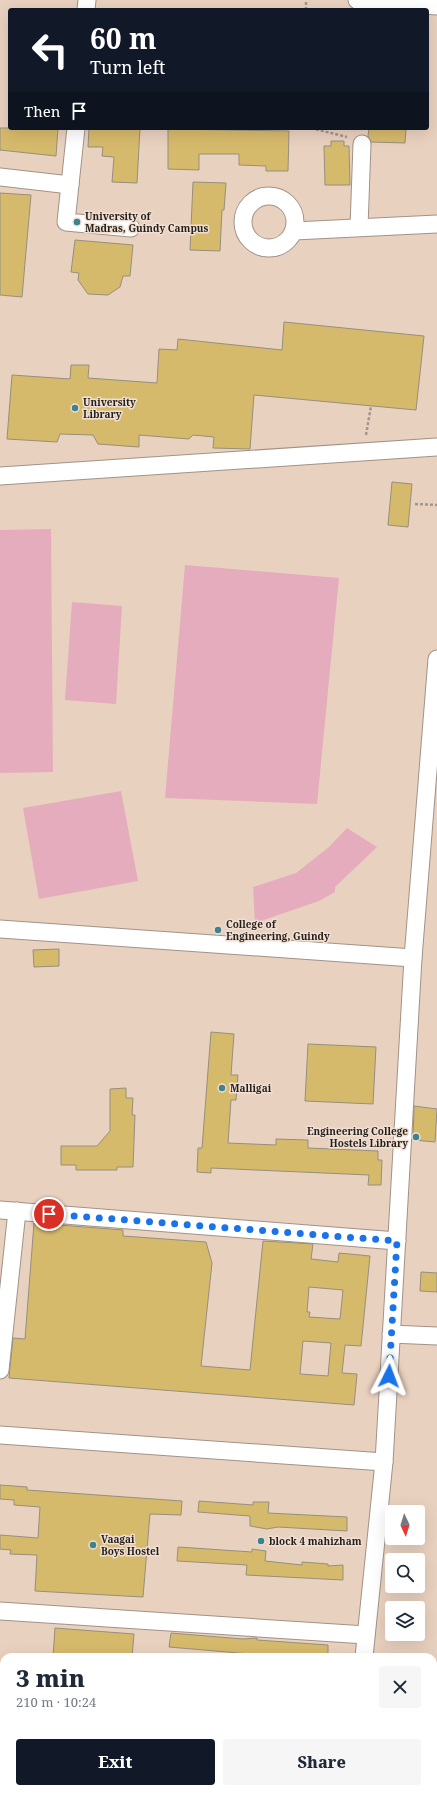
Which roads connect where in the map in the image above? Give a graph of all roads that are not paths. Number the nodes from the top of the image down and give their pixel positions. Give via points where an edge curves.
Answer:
1 (356, 0) edge
2 (437, 6) edge
3 (76, 130) edge
4 (362, 144) road end
5 (0, 177) edge
6 (70, 184) junction
7 (437, 224) edge
8 (359, 227) junction
9 (131, 228) dead end
10 (294, 231) dead end
11 (437, 447) edge
12 (0, 476) edge
13 (437, 659) edge
14 (430, 823) edge
15 (0, 929) edge
16 (413, 958) junction
17 (0, 1210) edge
18 (17, 1211) junction
19 (397, 1241) junction
20 (391, 1334) junction
21 (437, 1336) edge
22 (0, 1370) edge
23 (0, 1434) edge
24 (384, 1462) junction
25 (0, 1611) edge
26 (366, 1635) junction
27 (364, 1653) edge

1 - 2 street
3 - 6 street
4 - 8 street
5 - 6 street
6 - 9 street via 66,222
7 - 8 street
8 - 10 street
11 - 12 street
13 - 14 street
14 - 16 street
15 - 16 street
16 - 19 street
17 - 18 street
18 - 19 street
18 - 22 street
19 - 20 street
20 - 21 street
20 - 24 street
23 - 24 street
24 - 26 street
25 - 26 street
26 - 27 street

